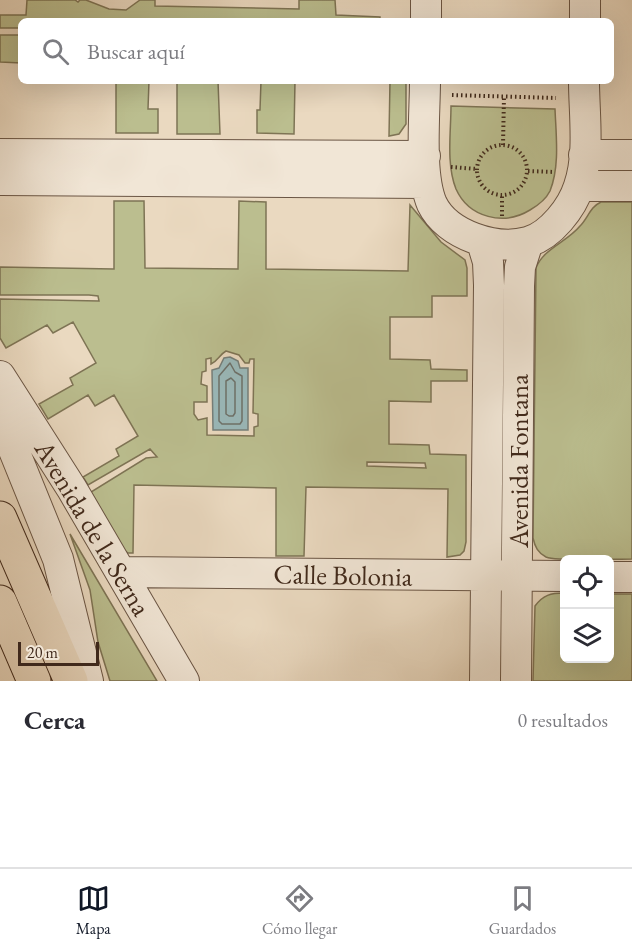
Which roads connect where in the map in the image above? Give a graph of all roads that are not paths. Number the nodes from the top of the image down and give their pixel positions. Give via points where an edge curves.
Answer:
1 (426, 0) edge
2 (585, 0) edge
3 (426, 18) edge
4 (585, 18) edge
5 (436, 88) edge
6 (573, 90) edge
7 (0, 154) edge
8 (585, 155) junction
9 (632, 155) edge
10 (431, 168) junction
11 (570, 179) junction
12 (0, 180) edge
13 (632, 186) edge
14 (492, 234) junction
15 (528, 242) junction
16 (0, 376) edge
17 (0, 416) edge
18 (0, 518) edge
19 (121, 572) junction
20 (485, 576) junction
21 (518, 576) junction
22 (560, 576) edge
23 (614, 577) edge
24 (632, 577) edge
25 (0, 602) edge
26 (34, 681) edge
27 (72, 681) edge
28 (88, 681) edge
29 (184, 681) edge
30 (485, 681) edge
31 (516, 681) edge

1 - 3 street
2 - 4 street
5 - 10 street
6 - 8 street
7 - 10 street
8 - 9 street
8 - 11 street
10 - 12 street
10 - 14 street via 433,205 447,223 459,232
11 - 13 street
11 - 15 street via 567,211 548,230
14 - 15 street
14 - 20 street, Avenida Fontana via 488,262
15 - 21 street, Avenida Fontana via 519,286
16 - 19 street, Avenida de la Serna
17 - 28 street, Avenida de la Serna via 58,559
18 - 27 main road
19 - 20 street, Calle Bolonia
19 - 29 street, Avenida de la Serna
20 - 21 street, Calle Bolonia
20 - 30 street, Avenida Fontana
21 - 22 street, Calle Bolonia
21 - 31 street, Avenida Fontana
23 - 24 street
25 - 26 main road

